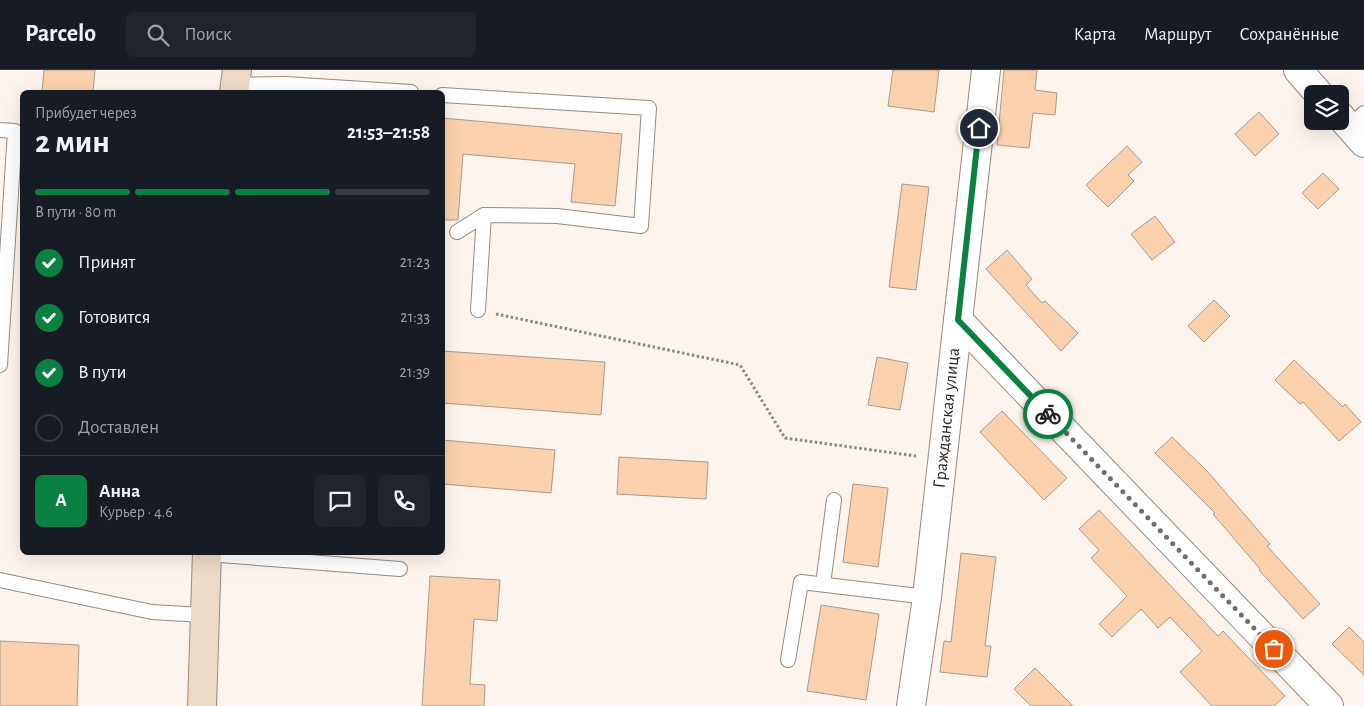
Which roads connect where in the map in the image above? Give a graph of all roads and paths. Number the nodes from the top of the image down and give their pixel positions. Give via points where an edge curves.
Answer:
1 (986, 70) edge
2 (1298, 70) edge
3 (235, 82) edge
4 (1312, 85) edge
5 (372, 90) edge
6 (445, 95) edge
7 (0, 130) edge
8 (484, 215) junction
9 (457, 232) dead end
10 (478, 310) joint
11 (958, 320) junction
12 (0, 365) edge
13 (942, 460) junction
14 (834, 500) dead end
15 (207, 555) edge
16 (220, 555) edge
17 (400, 569) dead end
18 (0, 580) edge
19 (824, 584) junction
20 (927, 597) junction
21 (203, 615) junction
22 (788, 660) dead end
23 (202, 706) edge
24 (911, 706) edge
25 (1329, 706) edge

1 - 11 street, Гражданская улица
2 - 4 street
3 - 5 lane
6 - 8 lane via 650,108 641,226 557,216
7 - 12 lane via 15,131
8 - 9 lane
8 - 10 lane
10 - 13 path via 740,365 784,438
11 - 13 street, Гражданская улица
11 - 25 street
13 - 20 street, Гражданская улица
14 - 19 lane
15 - 21 main road
16 - 17 lane
18 - 21 lane via 152,612
19 - 20 lane
19 - 22 lane via 801,582
20 - 24 street, Гражданская улица
21 - 23 main road

